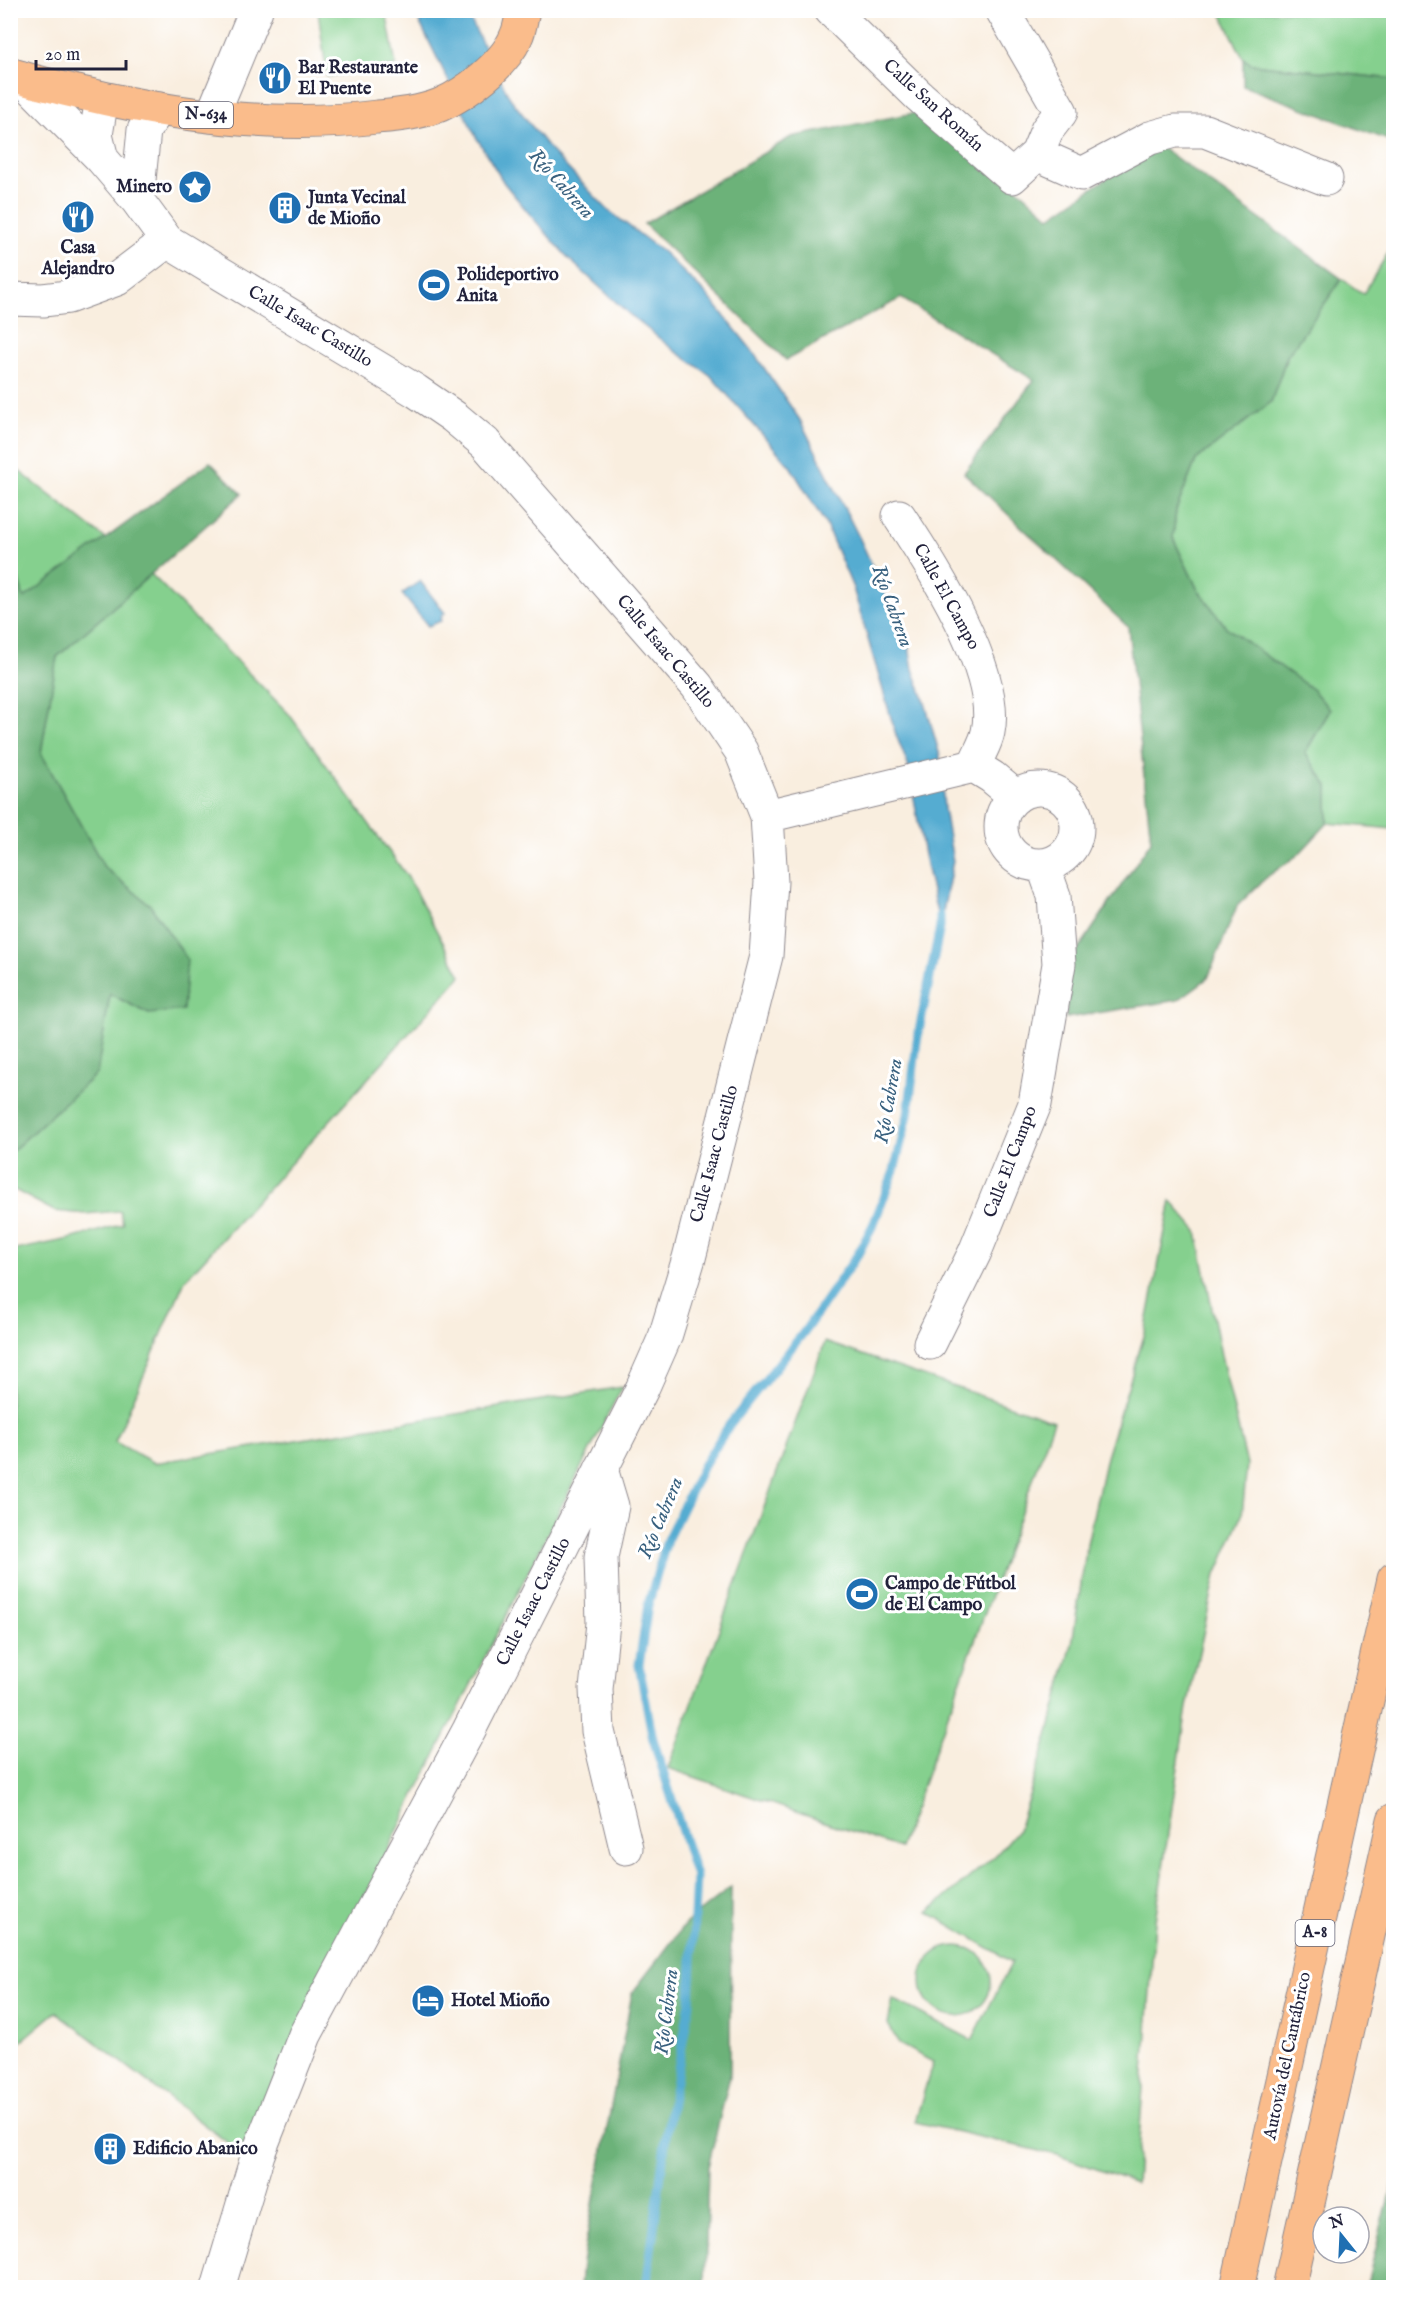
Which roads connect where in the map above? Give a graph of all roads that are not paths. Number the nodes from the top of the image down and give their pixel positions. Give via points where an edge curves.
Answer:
1 (256, 10) edge
2 (831, 10) edge
3 (1002, 10) edge
4 (520, 24) edge
5 (16, 76) edge
6 (102, 98) junction
7 (159, 109) junction
8 (212, 116) junction
9 (1038, 154) junction
10 (102, 159) junction
11 (1326, 179) dead end
12 (137, 200) junction
13 (167, 241) junction
14 (10, 299) edge
15 (899, 516) dead end
16 (987, 777) junction
17 (767, 816) junction
18 (1043, 865) junction
19 (930, 1343) dead end
20 (601, 1469) junction
21 (1394, 1579) edge
22 (1394, 1820) edge
23 (626, 1848) dead end
24 (218, 2288) edge
25 (1237, 2288) edge
26 (1289, 2288) edge

1 - 8 street
2 - 9 street, Calle San Román via 918,95 1012,177
3 - 9 street, Calle San Román via 1061,112 1047,130
4 - 8 highway, N-634 via 496,66 470,89 439,105 405,114 345,121 269,122
5 - 6 highway, N-634
5 - 10 street
6 - 7 highway, N-634
6 - 10 street via 96,135
7 - 8 highway, N-634
7 - 12 street via 144,130
9 - 11 street via 1082,174 1150,138 1175,131 1205,131
10 - 12 street
12 - 13 street, Calle Isaac Castillo
13 - 14 street via 117,279 68,297
13 - 17 street, Calle Isaac Castillo via 416,391 485,443 697,686 741,751
15 - 16 street, Calle El Campo via 930,562 978,657 989,702
16 - 17 street via 843,797
16 - 18 street, Calle El Campo via 1004,812 1000,825 1008,850 1030,864
16 - 18 street via 1021,793 1047,789 1059,794 1074,812 1077,835 1072,846 1055,862
17 - 20 street, Calle Isaac Castillo via 771,882 766,956 665,1337
18 - 19 street, Calle El Campo via 1054,896 1059,964 1035,1104 975,1252
20 - 23 street via 612,1506 601,1557 603,1623 597,1720
20 - 24 street, Calle Isaac Castillo via 469,1730 305,2035 258,2154
21 - 25 highway, Autovía del Cantábrico / A-8
22 - 26 highway

